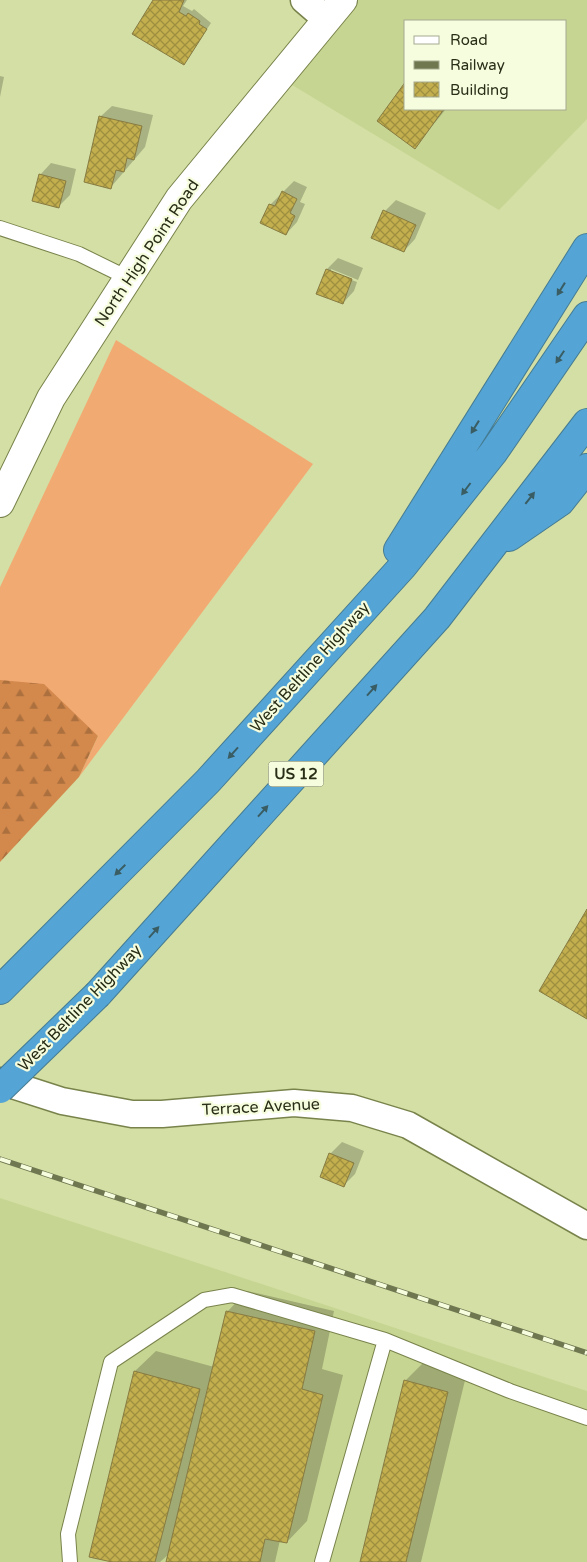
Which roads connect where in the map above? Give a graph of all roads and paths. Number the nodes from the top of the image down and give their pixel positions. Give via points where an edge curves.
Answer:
1 (304, 0) edge
2 (334, 10) edge
3 (0, 228) edge
4 (587, 248) edge
5 (128, 278) junction
6 (587, 316) edge
7 (587, 424) edge
8 (587, 468) edge
9 (0, 503) edge
10 (489, 550) junction
11 (359, 612) junction
12 (0, 990) edge
13 (0, 1081) edge
14 (0, 1089) edge
15 (587, 1226) edge
16 (385, 1340) junction
17 (587, 1418) edge
18 (70, 1562) edge
19 (322, 1562) edge

1 - 2 street
2 - 5 street, North High Point Road via 179,199
3 - 5 lane via 79,254
4 -> 11 highway
5 - 9 street, North High Point Road via 51,398
6 -> 11 highway, West Beltline Highway via 460,496 397,573
10 -> 7 highway, West Beltline Highway / US 12
8 - 10 highway via 560,502
14 -> 10 highway, West Beltline Highway / US 12, bridge via 98,994 437,618
11 -> 12 highway, West Beltline Highway via 208,781
13 - 15 street, Terrace Avenue via 62,1100 132,1114 294,1103 352,1108 408,1125
16 - 17 lane via 510,1391
16 - 18 lane via 232,1295 204,1300 111,1362 68,1534
16 - 19 lane

